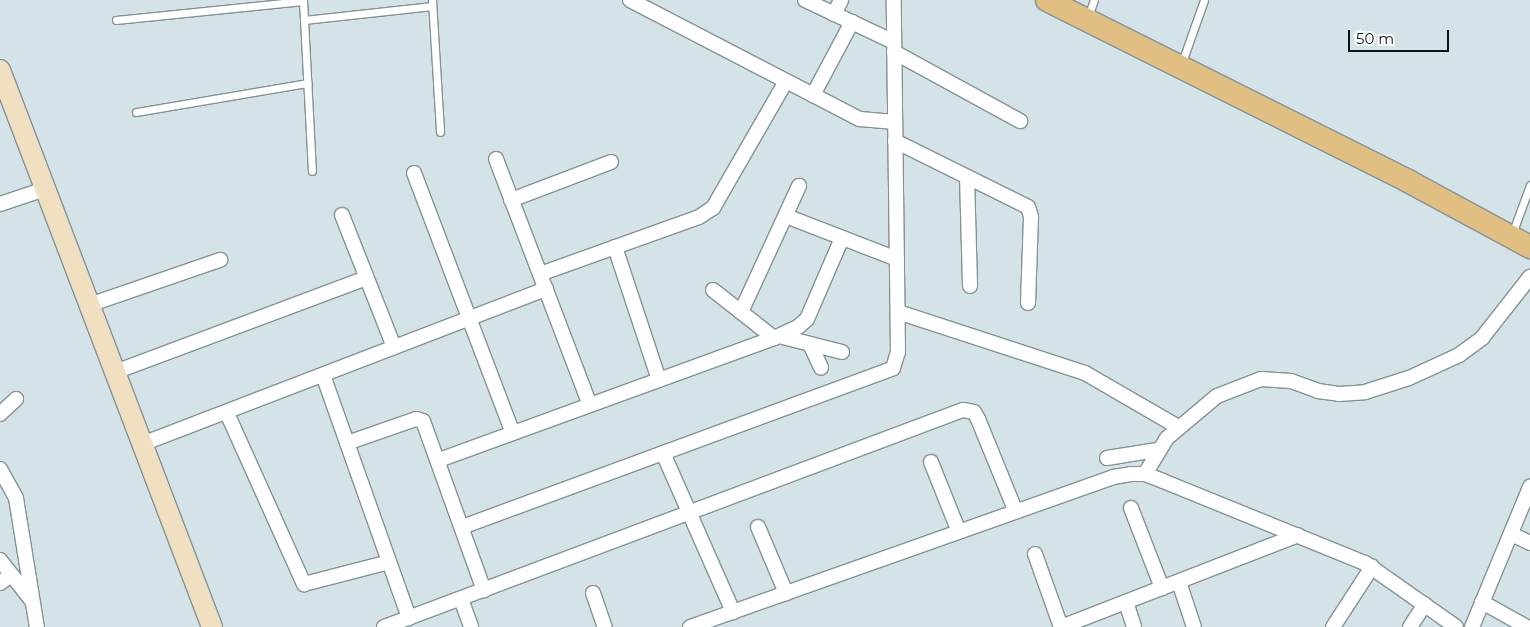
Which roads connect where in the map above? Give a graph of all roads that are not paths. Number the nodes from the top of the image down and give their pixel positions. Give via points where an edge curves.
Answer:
1 (303, 0) edge
2 (630, 0) edge
3 (805, 0) edge
4 (841, 0) edge
5 (894, 0) edge
6 (1047, 0) edge
7 (1204, 0) edge
8 (432, 3) edge
9 (1091, 9) edge
10 (834, 14) junction
11 (116, 20) dead end
12 (304, 20) junction
13 (852, 22) junction
14 (894, 47) junction
15 (1180, 65) junction
16 (0, 70) edge
17 (786, 81) junction
18 (308, 83) junction
19 (813, 95) junction
20 (136, 112) dead end
21 (1020, 121) dead end
22 (895, 122) junction
23 (440, 132) dead end
24 (895, 141) junction
25 (496, 160) dead end
26 (611, 162) dead end
27 (312, 171) dead end
28 (414, 173) dead end
29 (967, 176) junction
30 (1530, 185) edge
31 (800, 186) dead end
32 (45, 189) junction
33 (511, 200) junction
34 (0, 204) edge
35 (342, 215) dead end
36 (786, 216) junction
37 (842, 238) junction
38 (1520, 242) edge
39 (615, 247) junction
40 (897, 259) junction
41 (220, 260) dead end
42 (540, 274) junction
43 (1530, 277) edge
44 (366, 278) junction
45 (970, 286) dead end
46 (546, 289) junction
47 (713, 290) dead end
48 (1028, 303) dead end
49 (89, 304) junction
50 (741, 312) junction
51 (898, 312) junction
52 (469, 318) junction
53 (777, 337) junction
54 (810, 344) junction
55 (394, 347) junction
56 (842, 352) dead end
57 (821, 368) dead end
58 (115, 372) junction
59 (323, 375) junction
60 (659, 380) junction
61 (16, 399) dead end
62 (590, 405) junction
63 (227, 413) junction
64 (0, 414) edge
65 (1178, 427) junction
66 (513, 433) junction
67 (142, 444) junction
68 (347, 444) junction
69 (1157, 450) junction
70 (663, 453) junction
71 (1106, 458) dead end
72 (439, 460) junction
73 (930, 462) dead end
74 (0, 469) edge
75 (1145, 474) junction
76 (1530, 487) edge
77 (1526, 507) edge
78 (1131, 508) dead end
79 (1016, 512) junction
80 (690, 514) junction
81 (462, 526) junction
82 (758, 527) dead end
83 (959, 532) junction
84 (1511, 534) junction
85 (1298, 535) junction
86 (1530, 543) edge
87 (1035, 554) dead end
88 (0, 560) edge
89 (389, 562) junction
90 (1372, 567) junction
91 (6, 579) edge
92 (1179, 582) junction
93 (1162, 588) junction
94 (484, 590) junction
95 (786, 593) junction
96 (593, 594) dead end
97 (461, 599) junction
98 (1126, 602) junction
99 (1482, 602) junction
100 (33, 603) junction
101 (1425, 604) junction
102 (733, 612) junction
103 (409, 618) junction
104 (1066, 626) edge
105 (37, 627) edge
106 (212, 627) edge
107 (384, 627) edge
108 (471, 627) edge
109 (605, 627) edge
110 (690, 627) edge
111 (1134, 627) edge
112 (1194, 627) edge
113 (1333, 627) edge
114 (1410, 627) edge
115 (1456, 627) edge
116 (1472, 627) edge
117 (1527, 627) edge

1 - 11 lane
1 - 12 lane
2 - 17 street
3 - 10 street
4 - 10 street
5 - 14 street
6 - 9 main road
7 - 15 lane
8 - 12 lane
8 - 23 lane
9 - 15 main road
10 - 13 street
12 - 18 lane
13 - 14 street
13 - 19 street
14 - 21 street
14 - 22 street
15 - 38 main road
16 - 32 main road
17 - 19 street
17 - 39 street via 713,208 699,217
18 - 20 lane
18 - 27 lane
19 - 22 street via 860,120
22 - 24 street
24 - 29 street
24 - 40 street
25 - 33 street
26 - 33 street
28 - 52 street
29 - 45 street
29 - 48 street via 1028,207 1031,217
30 - 38 lane
31 - 36 street
32 - 34 street
32 - 49 main road
33 - 42 street
35 - 44 street
36 - 37 street
36 - 50 street
37 - 40 street
37 - 53 street via 806,319
39 - 42 street
39 - 60 street
40 - 51 street
41 - 49 street
42 - 46 street
43 - 65 street via 1482,338 1458,355 1409,378 1364,392 1339,394 1318,391 1291,381 1261,380 1217,396
44 - 55 street
44 - 58 street
46 - 52 street
46 - 62 street
47 - 50 street
49 - 58 main road
50 - 53 street
51 - 65 street via 1085,373
51 - 70 street via 898,352 893,368
52 - 55 street
52 - 66 street
53 - 54 street
53 - 60 street
54 - 56 street
54 - 57 street
55 - 59 street
58 - 67 main road
59 - 63 street
59 - 68 street
60 - 62 street
61 - 64 street
62 - 66 street
63 - 67 street
63 - 89 street via 304,584
65 - 69 street
66 - 72 street
67 - 106 main road
68 - 72 street via 416,419 427,426
68 - 89 street
69 - 71 street
69 - 75 street
70 - 80 street
70 - 81 street
72 - 81 street
73 - 83 street
74 - 100 street via 16,498
75 - 79 street via 1113,477
75 - 85 street
76 - 77 street
77 - 84 street
78 - 93 street
79 - 80 street via 978,419 970,410 900,432
79 - 83 street
80 - 94 street
80 - 102 street
81 - 94 street
82 - 95 street
83 - 95 street
84 - 86 street
84 - 99 street
85 - 90 street
85 - 92 street
87 - 104 street
88 - 91 street
89 - 103 street
90 - 101 street
90 - 113 street
91 - 100 street
92 - 93 street
92 - 112 street
93 - 98 street
94 - 97 street
95 - 102 street
96 - 109 street
97 - 103 street
97 - 108 street
98 - 104 street
98 - 111 street
99 - 116 street
99 - 117 street
100 - 105 street
101 - 114 street
101 - 115 street
102 - 110 street
103 - 107 street

